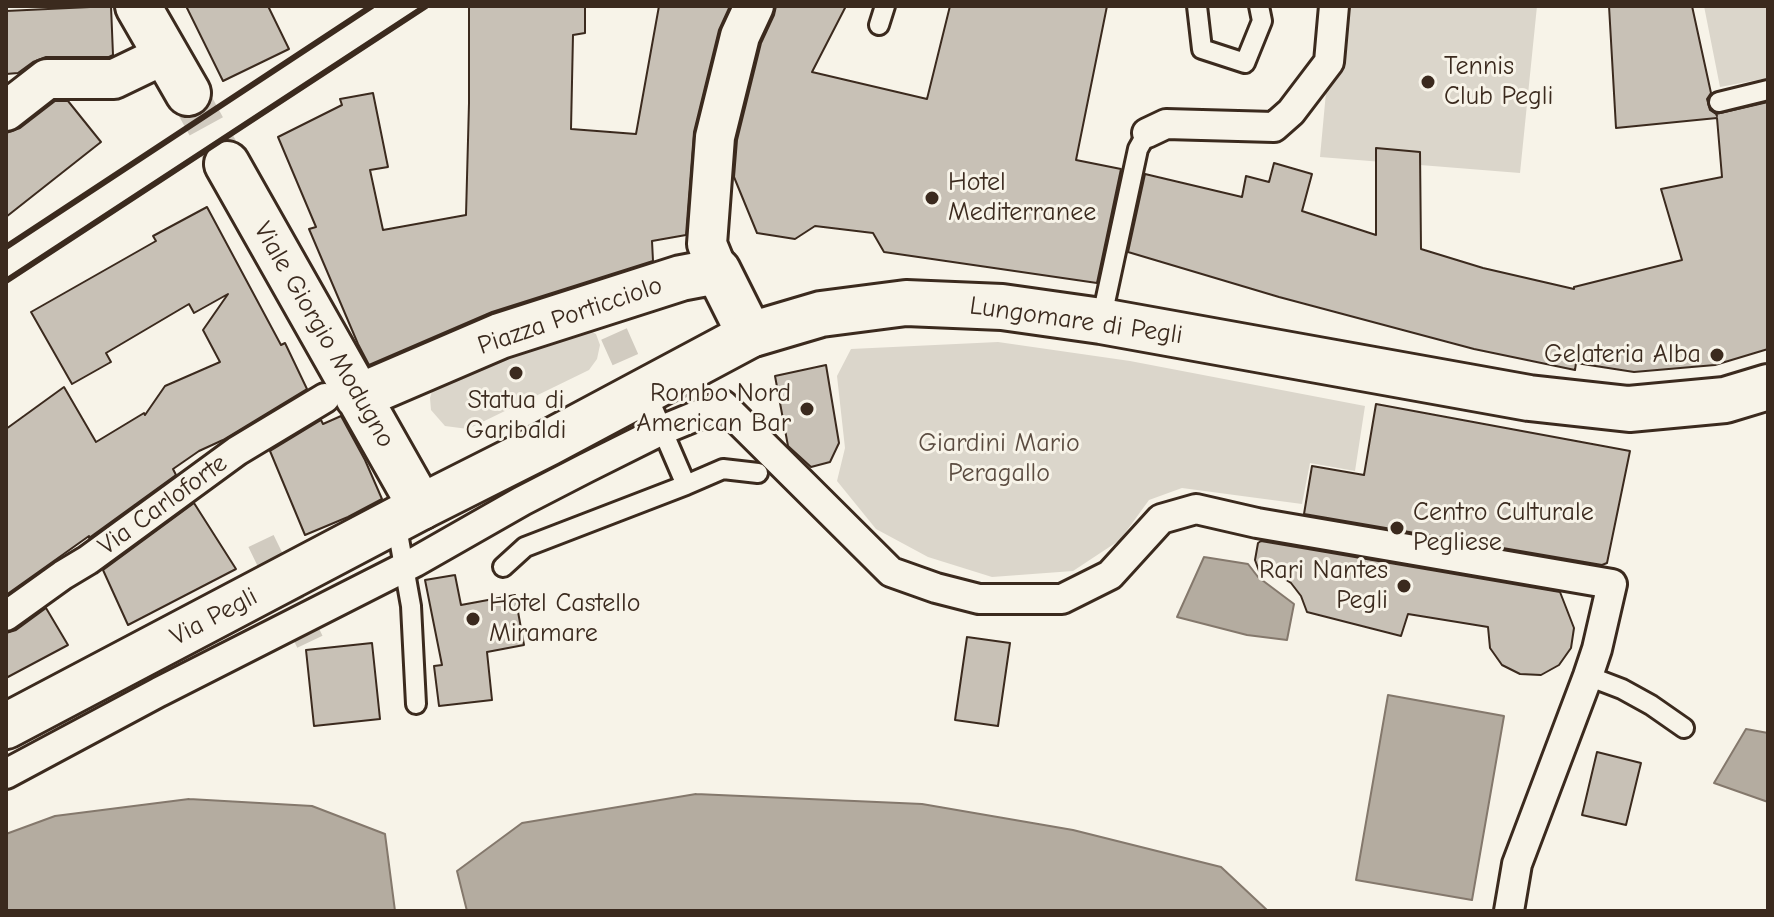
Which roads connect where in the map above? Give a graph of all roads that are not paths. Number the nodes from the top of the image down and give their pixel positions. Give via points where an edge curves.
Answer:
1 (138, 6) edge
2 (754, 6) edge
3 (885, 6) edge
4 (1197, 6) edge
5 (1259, 6) edge
6 (1334, 6) edge
7 (879, 25) dead end
8 (166, 54) junction
9 (1768, 90) edge
10 (188, 93) tunnel mouth
11 (1719, 102) dead end
12 (6, 111) edge
13 (1147, 133) joint
14 (227, 164) tunnel mouth
15 (718, 271) junction
16 (1101, 321) junction
17 (750, 335) junction
18 (1768, 387) edge
19 (341, 398) junction
20 (654, 411) junction
21 (758, 473) joint
22 (793, 473) junction
23 (686, 485) junction
24 (408, 514) junction
25 (404, 567) junction
26 (503, 567) dead end
27 (6, 616) edge
28 (1588, 676) junction
29 (416, 704) dead end
30 (6, 726) edge
31 (1684, 728) dead end
32 (6, 774) edge
33 (1509, 911) edge

1 - 8 main road
2 - 15 street via 740,36 715,137 707,244
3 - 7 lane
4 - 5 lane via 1202,49 1245,63 1262,21
6 - 13 street via 1329,62 1274,127 1166,124
8 - 10 main road
8 - 12 street via 114,79 47,79
9 - 11 lane
13 - 16 lane via 1138,149
14 - 19 main road, Viale Giorgio Modugno
15 - 17 main road
15 - 19 main road, Piazza Porticciolo via 500,336
16 - 17 main road, Lungomare di Pegli via 1002,307 906,303 821,314
16 - 18 main road, Lungomare di Pegli via 1529,398 1629,409 1725,400
17 - 20 main road, Lungomare di Pegli
19 - 24 main road, Viale Giorgio Modugno
19 - 27 street, Via Carloforte via 237,451
20 - 22 street via 723,405
20 - 23 lane
20 - 24 main road, Lungomare di Pegli
20 - 25 street via 522,501
21 - 22 street
21 - 23 lane via 723,469
22 - 28 street via 891,572 979,599 1062,599 1110,575 1161,519 1196,509 1612,584
23 - 26 lane via 525,547
24 - 25 lane
24 - 30 main road, Via Pegli
25 - 29 lane
25 - 32 street
28 - 31 lane via 1622,689
28 - 33 street via 1517,864

